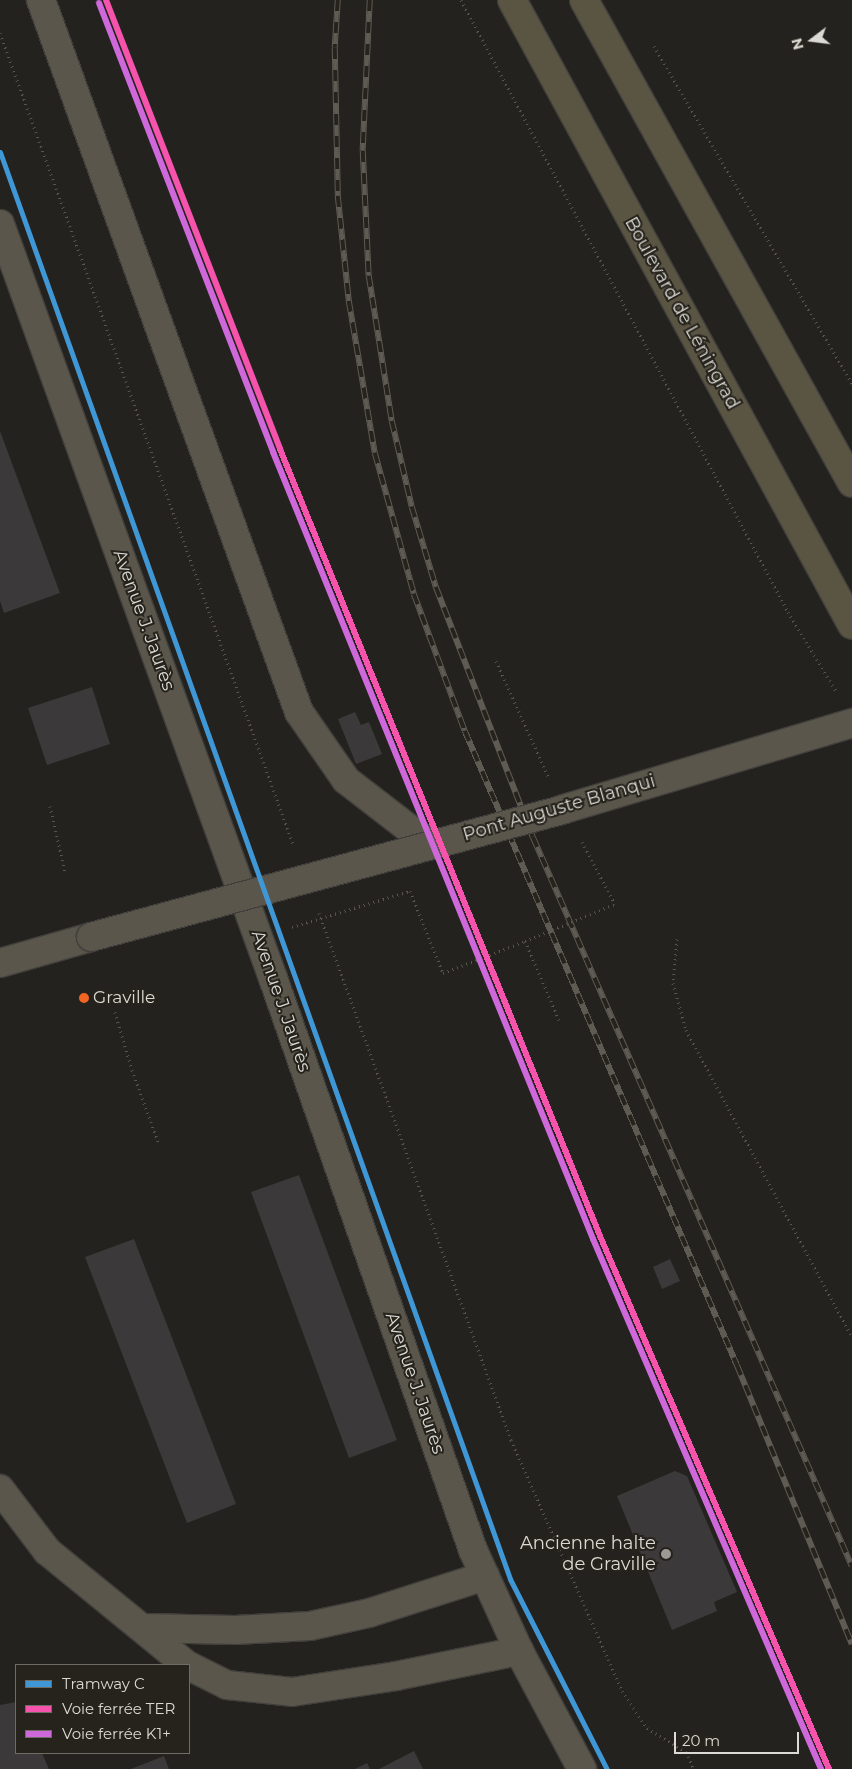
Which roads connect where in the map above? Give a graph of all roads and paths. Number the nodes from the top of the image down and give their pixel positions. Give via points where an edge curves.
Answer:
1 (41, 0) edge
2 (461, 0) edge
3 (512, 0) edge
4 (584, 0) edge
5 (652, 43) dead end
6 (0, 224) edge
7 (852, 384) edge
8 (852, 483) edge
9 (852, 625) edge
10 (496, 661) dead end
11 (837, 693) dead end
12 (852, 723) edge
13 (538, 756) dead end
14 (50, 806) dead end
15 (564, 809) junction
16 (429, 844) junction
17 (65, 872) dead end
18 (284, 930) dead end
19 (677, 939) dead end
20 (525, 941) junction
21 (0, 963) edge
22 (115, 1012) dead end
23 (559, 1020) dead end
24 (159, 1144) dead end
25 (852, 1337) edge
26 (0, 1489) edge
27 (485, 1576) junction
28 (144, 1628) junction
29 (519, 1651) junction
30 (186, 1664) edge
31 (190, 1667) edge
32 (647, 1728) dead end
33 (582, 1769) edge
34 (694, 1769) edge

1 - 16 street via 299,712 346,780
2 - 11 path via 788,612
3 - 9 main road, Boulevard de Léningrad
4 - 8 main road
5 - 7 path
6 - 27 street, Avenue J. Jaurès via 273,978 473,1550
10 - 13 path
12 - 15 street, Pont Auguste Blanqui, bridge
14 - 17 path
15 - 16 street, Pont Auguste Blanqui, bridge
15 - 20 path, bridge via 615,904
16 - 21 street, Pont Auguste Blanqui, bridge
18 - 20 path via 410,891 443,973
19 - 25 path via 673,983 686,1030
20 - 23 path
22 - 24 path
26 - 28 street via 48,1551
27 - 28 street via 369,1613 310,1626 235,1630
27 - 29 street, Avenue J. Jaurès
28 - 30 street
29 - 31 street via 396,1676 292,1692 227,1685
29 - 33 street, Avenue J. Jaurès
32 - 34 path via 686,1752

